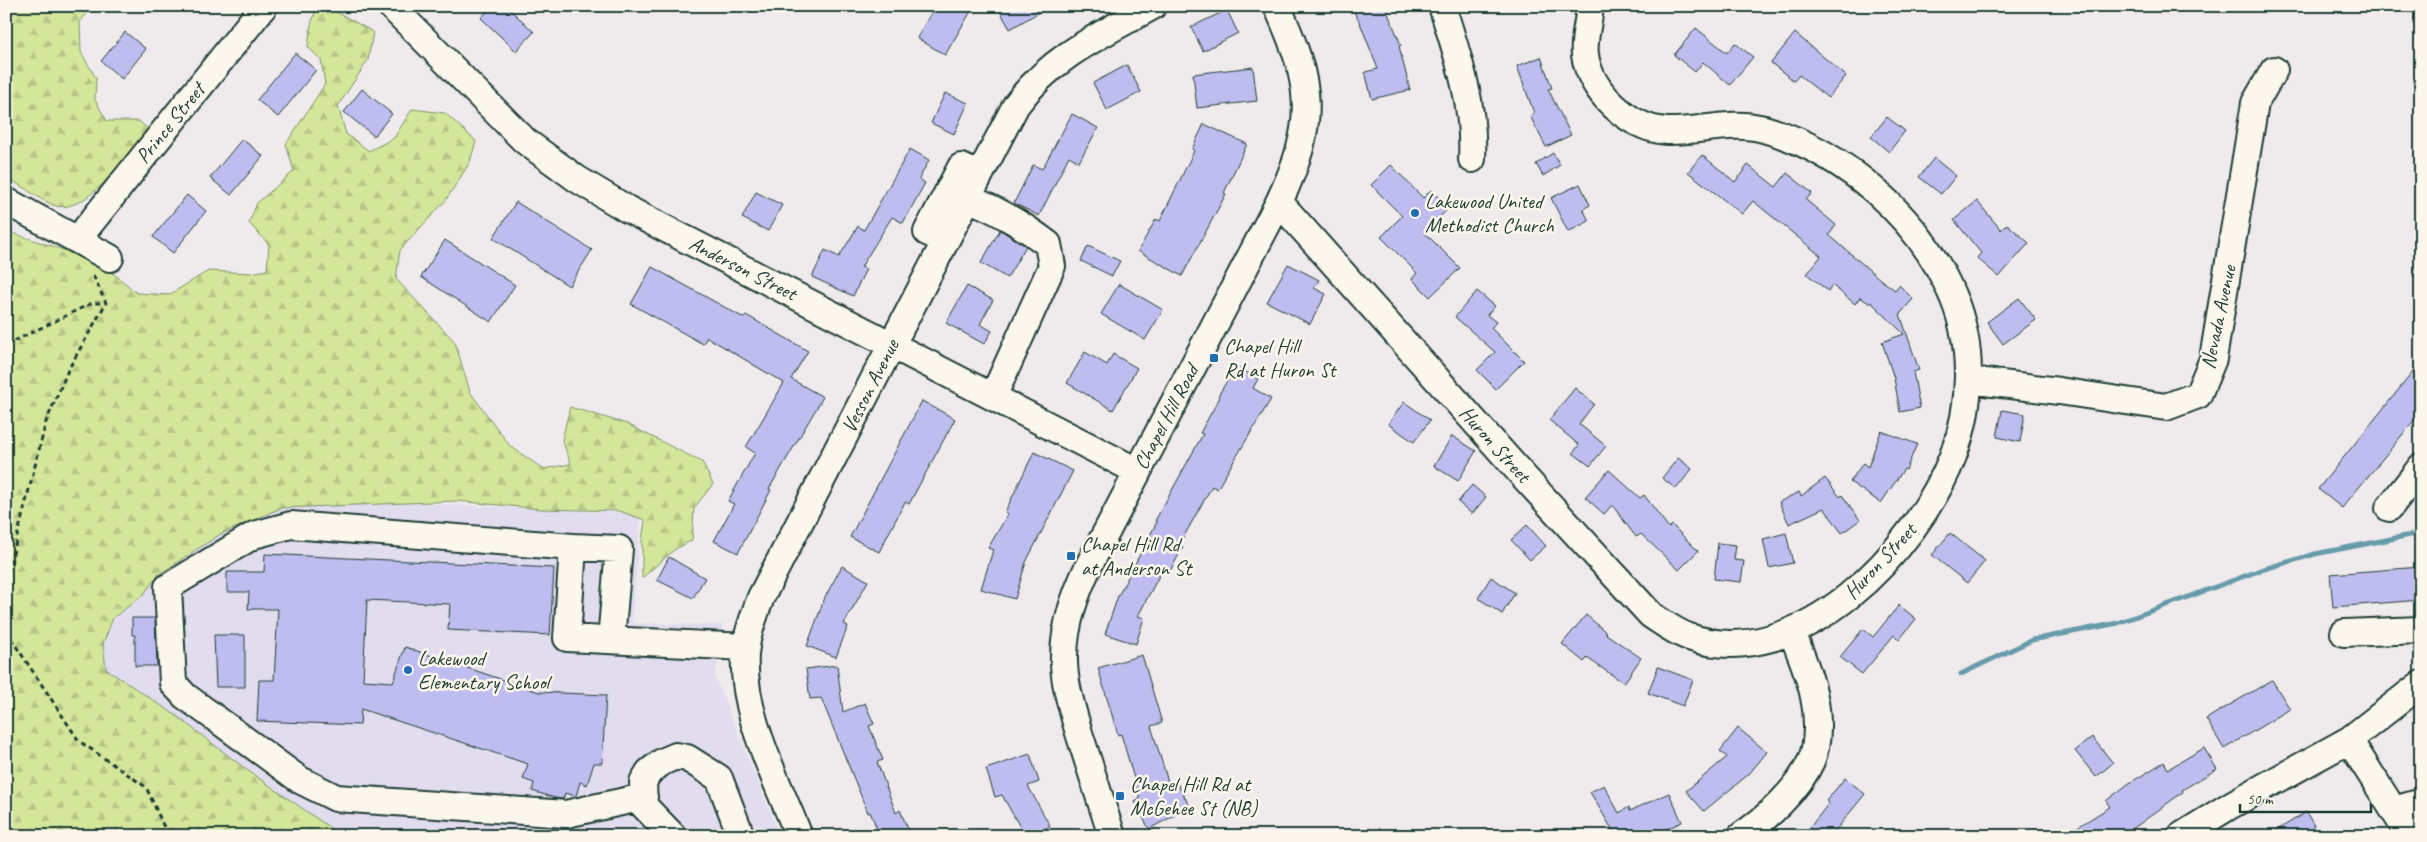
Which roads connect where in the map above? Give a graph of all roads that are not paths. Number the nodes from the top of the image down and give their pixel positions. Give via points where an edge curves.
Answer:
1 (264, 6) edge
2 (391, 6) edge
3 (1153, 6) edge
4 (1276, 6) edge
5 (1442, 6) edge
6 (1590, 6) edge
7 (2274, 70) dead end
8 (1472, 159) dead end
9 (979, 175) junction
10 (967, 198) junction
11 (6, 200) edge
12 (1279, 202) junction
13 (77, 240) junction
14 (945, 240) junction
15 (110, 258) dead end
16 (890, 345) junction
17 (1968, 380) junction
18 (993, 397) junction
19 (2421, 467) edge
20 (1137, 472) junction
21 (2389, 508) dead end
22 (573, 547) junction
23 (2421, 630) edge
24 (1792, 632) junction
25 (2344, 633) dead end
26 (611, 640) junction
27 (746, 647) junction
28 (2421, 684) edge
29 (2349, 740) junction
30 (644, 797) junction
31 (2421, 806) edge
32 (2394, 810) junction
33 (673, 836) edge
34 (741, 836) edge
35 (799, 836) edge
36 (1112, 836) edge
37 (1741, 836) edge
38 (2182, 836) edge
39 (2410, 836) edge

1 - 13 street, Prince Street
2 - 16 street, Anderson Street via 525,141 570,174 627,209
3 - 9 street, Vesson Avenue via 1072,52 1044,72 1010,114
4 - 12 street, Chapel Hill Road via 1298,56 1307,95 1302,144
5 - 8 street via 1462,69 1474,130
6 - 17 street, Huron Street via 1584,53 1591,76 1608,102 1635,120 1665,131 1742,126 1761,128 1796,140 1854,175 1897,212 1930,252 1954,300 1964,333
7 - 17 street, Nevada Avenue via 2255,103 2213,359 2198,395 2166,407
9 - 10 street, Vesson Avenue
9 - 14 street via 961,167 927,232
10 - 14 street, Vesson Avenue
10 - 18 street via 1027,228 1048,244 1052,266
11 - 13 street
12 - 20 street, Chapel Hill Road
12 - 24 street, Huron Street via 1651,615 1690,637 1712,641 1740,642
13 - 15 street
14 - 16 street, Vesson Avenue
16 - 18 street, Anderson Street
16 - 27 street, Vesson Avenue via 761,598
17 - 24 street, Huron Street via 1962,426 1953,456 1918,520 1891,555 1840,604
18 - 20 street, Anderson Street
19 - 21 street
20 - 36 street, Chapel Hill Road via 1076,593 1068,620 1064,655 1067,689
22 - 26 street via 567,638
22 - 26 street via 619,549
22 - 30 street via 291,526 254,535 168,587 173,682 185,696 300,780 336,798 566,814
23 - 25 street
24 - 37 street via 1814,697 1815,746 1811,761 1795,786
26 - 27 street
27 - 35 street, Vesson Avenue via 747,688 760,738
28 - 29 street
29 - 32 street
29 - 38 street
30 - 33 street via 644,806
30 - 34 street via 643,782 649,772 676,756 687,758 719,778
31 - 32 street via 2416,804
32 - 39 street

